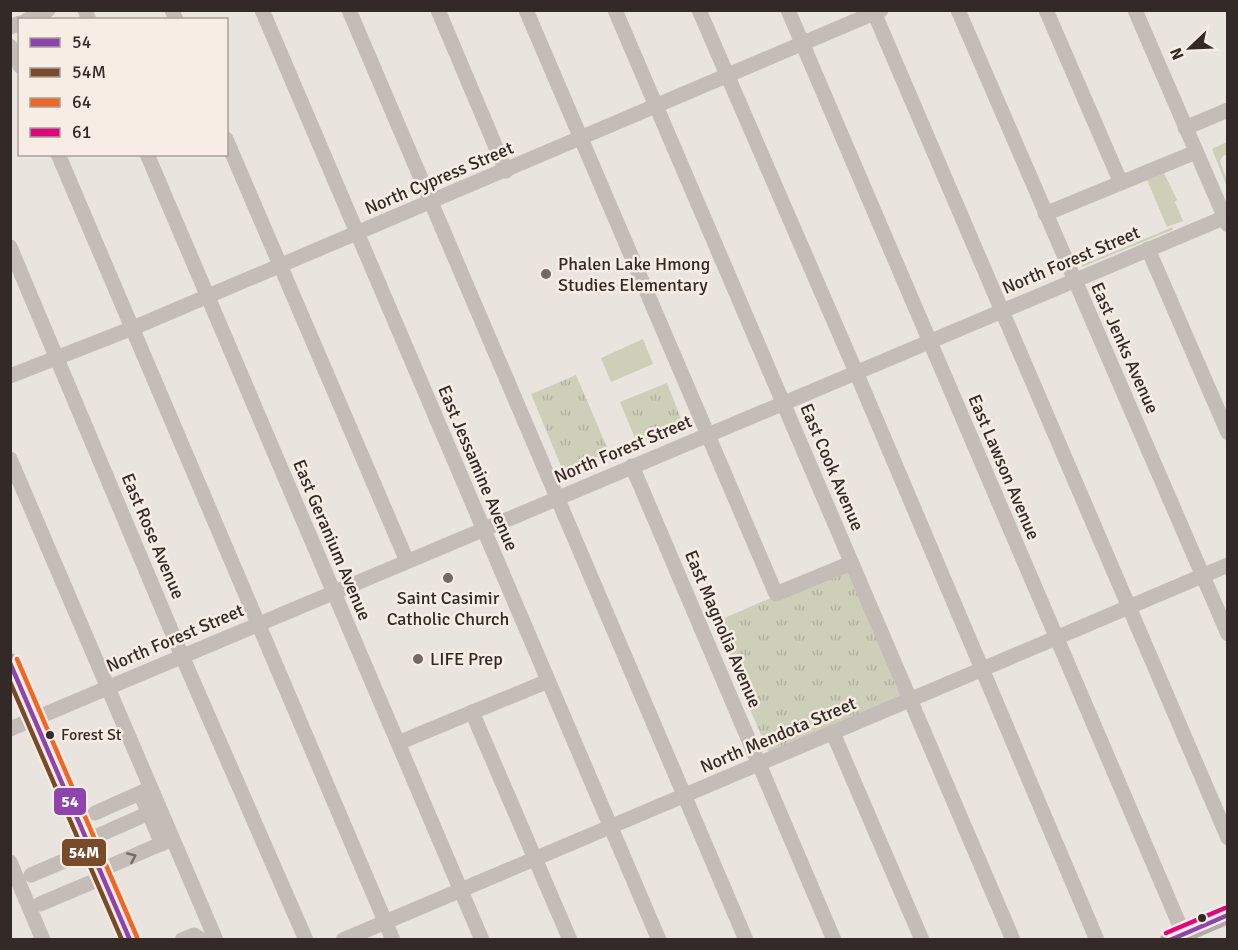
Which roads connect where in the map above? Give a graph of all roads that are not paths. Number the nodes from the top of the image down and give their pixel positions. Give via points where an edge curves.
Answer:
1 (48, 10) edge
2 (262, 10) edge
3 (349, 10) edge
4 (438, 10) edge
5 (526, 10) edge
6 (615, 10) edge
7 (699, 10) edge
8 (788, 10) edge
9 (958, 10) edge
10 (1046, 10) edge
11 (1135, 10) edge
12 (876, 12) edge
13 (31, 18) edge
14 (802, 45) junction
15 (10, 46) edge
16 (18, 62) edge
17 (728, 77) junction
18 (657, 107) junction
19 (1227, 110) edge
20 (1185, 128) junction
21 (581, 139) junction
22 (228, 144) edge
23 (1196, 152) junction
24 (59, 156) edge
25 (148, 156) edge
26 (506, 171) junction
27 (1121, 183) junction
28 (432, 202) junction
29 (1046, 214) junction
30 (1226, 220) edge
31 (357, 234) junction
32 (10, 246) edge
33 (1149, 249) junction
34 (280, 266) junction
35 (1074, 280) junction
36 (208, 297) junction
37 (1000, 311) junction
38 (133, 328) junction
39 (929, 341) junction
40 (57, 357) junction
41 (856, 372) junction
42 (10, 376) edge
43 (784, 402) junction
44 (1227, 433) edge
45 (708, 434) junction
46 (10, 459) edge
47 (632, 466) junction
48 (557, 498) junction
49 (483, 529) junction
50 (407, 561) junction
51 (851, 562) junction
52 (1227, 566) edge
53 (1203, 576) junction
54 (333, 592) junction
55 (1128, 608) junction
56 (258, 624) junction
57 (1227, 634) edge
58 (1056, 638) junction
59 (182, 656) junction
60 (10, 662) edge
61 (982, 670) junction
62 (548, 681) junction
63 (107, 688) junction
64 (910, 700) junction
65 (472, 712) junction
66 (34, 719) junction
67 (10, 729) edge
68 (833, 733) junction
69 (398, 743) junction
70 (759, 764) junction
71 (145, 790) junction
72 (685, 795) junction
73 (95, 813) dead end
74 (149, 813) junction
75 (611, 826) junction
76 (1227, 838) edge
77 (167, 841) junction
78 (90, 844) junction
79 (535, 858) junction
80 (10, 862) edge
81 (102, 874) junction
82 (31, 875) dead end
83 (461, 890) junction
84 (40, 903) dead end
85 (1227, 915) edge
86 (386, 922) junction
87 (1180, 937) edge
88 (43, 939) edge
89 (130, 939) edge
90 (182, 939) edge
91 (202, 939) edge
92 (216, 939) edge
93 (306, 939) edge
94 (343, 939) edge
95 (393, 939) edge
96 (482, 939) edge
97 (570, 939) edge
98 (659, 939) edge
99 (746, 939) edge
100 (834, 939) edge
101 (922, 939) edge
102 (1013, 939) edge
103 (1097, 939) edge

1 - 13 street
2 - 31 street, East Jessamine Avenue
3 - 28 street
4 - 26 street
5 - 21 street
6 - 18 street, East Cook Avenue
7 - 17 street
8 - 14 street, East Lawson Avenue
9 - 29 street, East Jenks Avenue
10 - 27 street
11 - 20 street
12 - 14 street, North Cypress Street
12 - 37 street
14 - 17 street, North Cypress Street
14 - 39 street, East Lawson Avenue
15 - 16 street
17 - 18 street, North Cypress Street
17 - 41 street
18 - 21 street, North Cypress Street
18 - 43 street, East Cook Avenue
19 - 20 street
20 - 23 street
21 - 26 street, North Cypress Street
21 - 45 street
22 - 34 street
23 - 27 street
23 - 30 street
24 - 38 street
25 - 36 street, East Geranium Avenue
26 - 28 street, North Cypress Street
27 - 29 street
28 - 31 street, North Cypress Street
28 - 48 street
29 - 35 street, East Jenks Avenue
30 - 33 street, North Forest Street
31 - 34 street, North Cypress Street
31 - 49 street, East Jessamine Avenue
32 - 40 street, East Rose Avenue
33 - 35 street, North Forest Street
33 - 44 street
34 - 36 street, North Cypress Street
34 - 50 street
35 - 37 street, North Forest Street
35 - 53 street, East Jenks Avenue
36 - 38 street, North Cypress Street
36 - 54 street, East Geranium Avenue
37 - 39 street, North Forest Street
37 - 55 street
38 - 40 street, North Cypress Street
38 - 56 street
39 - 41 street, North Forest Street
39 - 58 street, East Lawson Avenue
40 - 42 street, North Cypress Street
40 - 59 street, East Rose Avenue
41 - 43 street, North Forest Street
41 - 61 street
43 - 45 street, North Forest Street
43 - 51 street, East Cook Avenue
45 - 47 street, North Forest Street
45 - 51 street via 776,594
46 - 63 street
47 - 48 street, North Forest Street
47 - 70 street, East Magnolia Avenue
48 - 49 street, North Forest Street
48 - 72 street
49 - 50 street, North Forest Street
49 - 62 street, East Jessamine Avenue
50 - 54 street, North Forest Street
51 - 64 street, East Cook Avenue
52 - 53 street, North Mendota Street
53 - 55 street, North Mendota Street
53 - 57 street, East Jenks Avenue
54 - 56 street, North Forest Street
54 - 69 street, East Geranium Avenue
55 - 58 street, North Mendota Street
55 - 76 street
56 - 59 street, North Forest Street
56 - 86 street
58 - 61 street, North Mendota Street
58 - 87 street, East Lawson Avenue
59 - 63 street, North Forest Street
59 - 93 street, East Rose Avenue
60 - 66 main road
61 - 64 street, North Mendota Street
61 - 103 street
62 - 65 street
62 - 75 street, East Jessamine Avenue
63 - 66 street, North Forest Street
63 - 71 street
64 - 68 street, North Mendota Street
64 - 102 street, East Cook Avenue
65 - 69 street
65 - 79 street
66 - 67 street, North Forest Street
66 - 78 main road
68 - 70 street, North Mendota Street
68 - 101 street
69 - 83 street, East Geranium Avenue
70 - 72 street, North Mendota Street
70 - 100 street, East Magnolia Avenue
71 - 73 street
71 - 74 street
71 - 77 street
72 - 75 street, North Mendota Street
72 - 99 street
74 - 77 street
74 - 78 street
75 - 79 street, North Mendota Street
75 - 98 street, East Jessamine Avenue
81 -> 77 street
77 - 92 street
78 - 81 main road
78 - 82 street
79 - 83 street, North Mendota Street
79 - 97 street
80 - 88 street
81 - 84 street
81 - 89 main road
83 - 86 street, North Mendota Street
83 - 96 street, East Geranium Avenue
85 - 87 main road
86 - 94 street, North Mendota Street
86 - 95 street
90 - 91 street via 194,935

